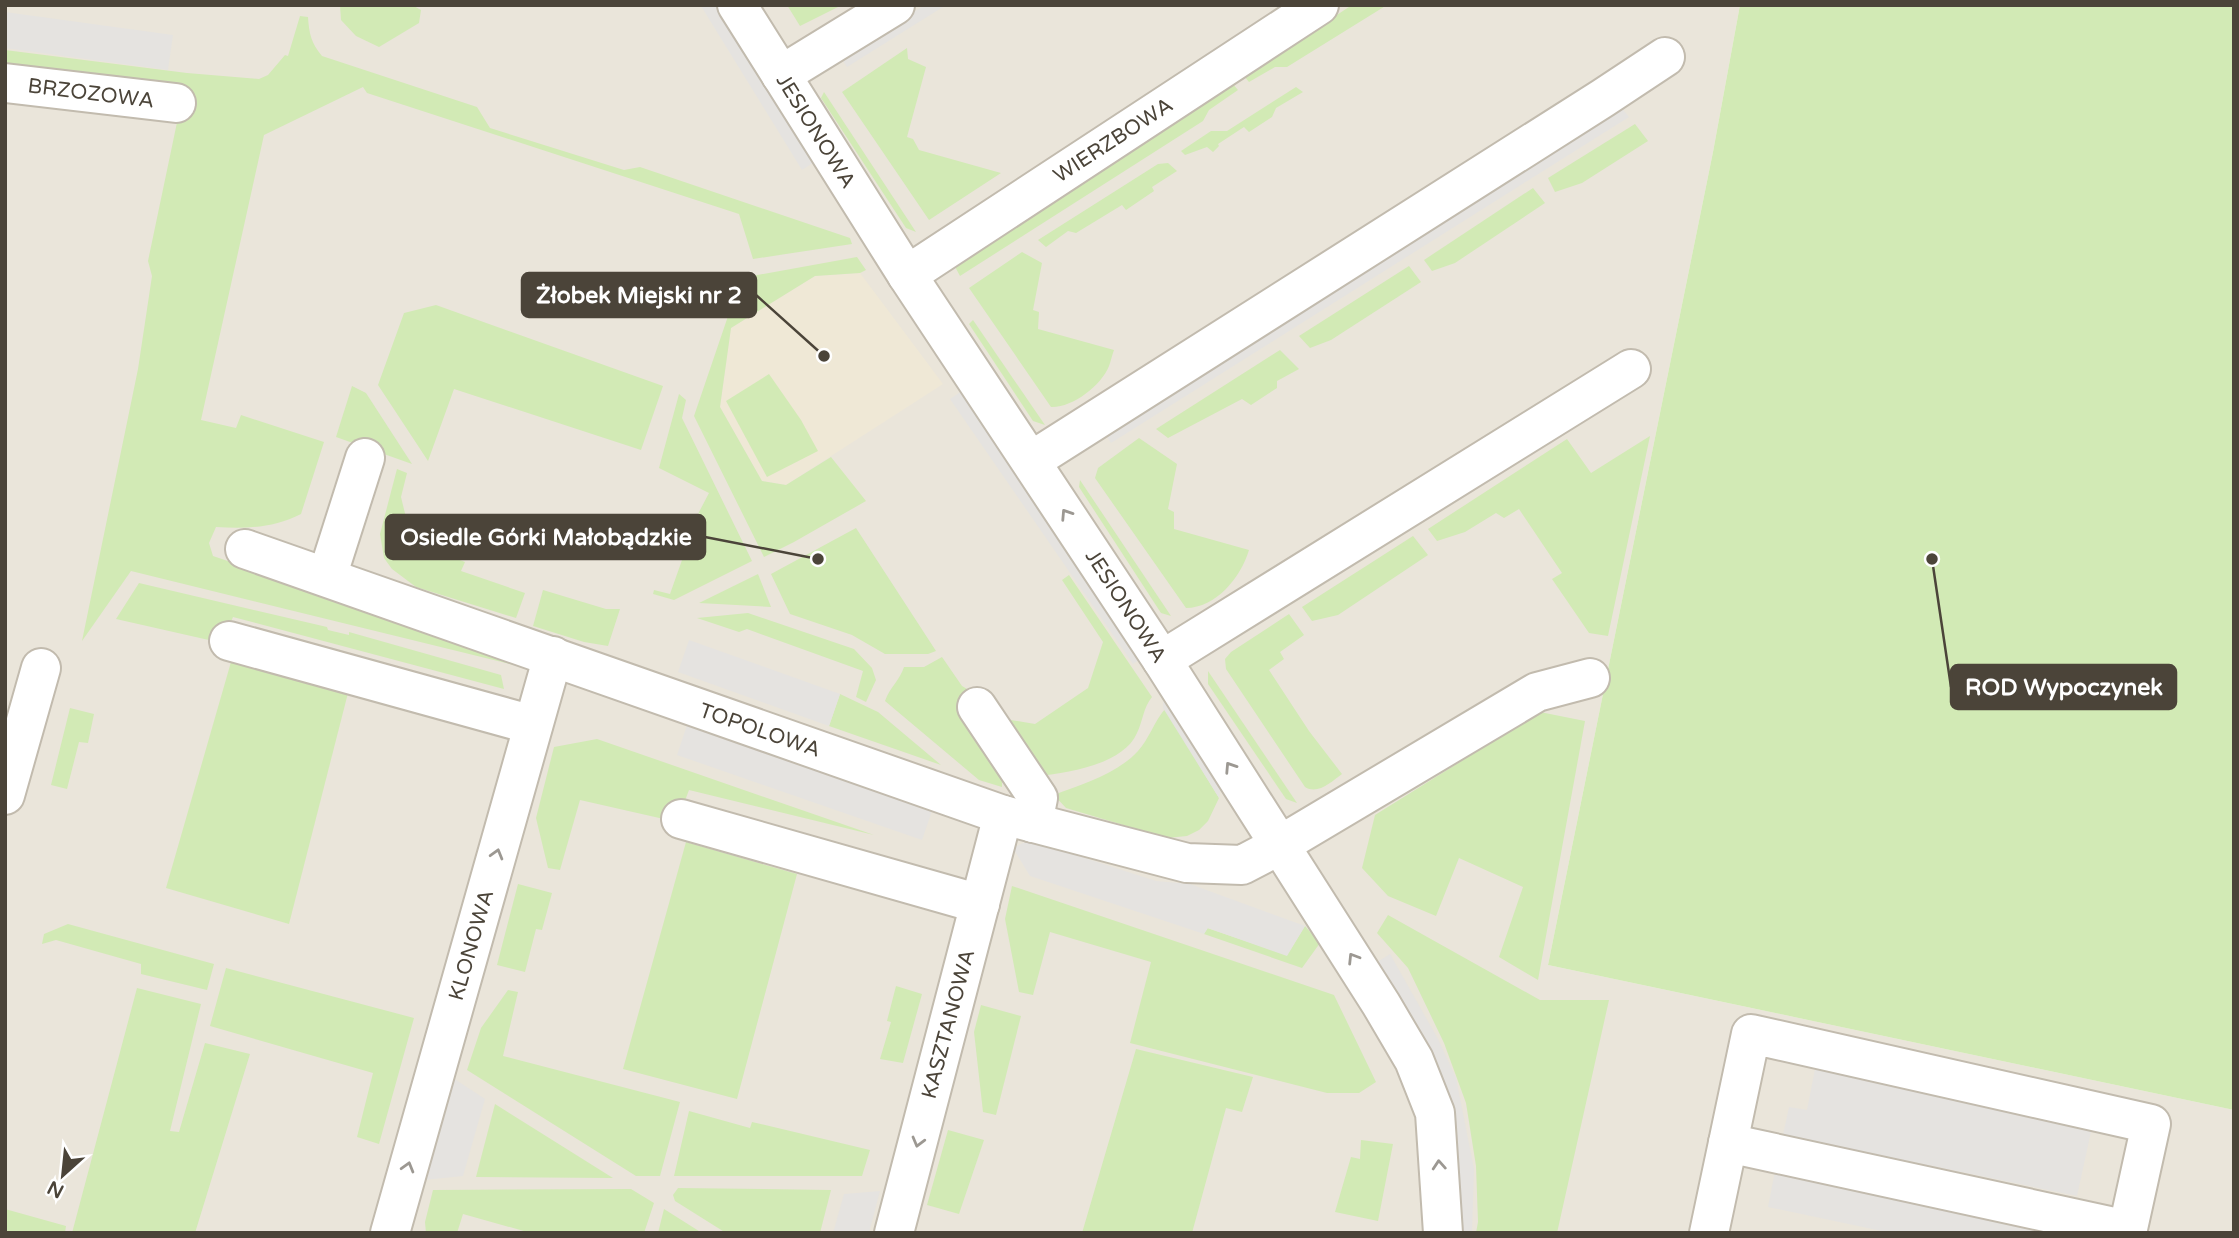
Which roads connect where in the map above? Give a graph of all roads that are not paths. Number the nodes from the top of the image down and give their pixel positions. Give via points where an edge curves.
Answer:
1 (737, 5) edge
2 (895, 5) edge
3 (1319, 5) edge
4 (1665, 57) dead end
5 (781, 75) junction
6 (5, 83) edge
7 (176, 103) dead end
8 (907, 275) junction
9 (1632, 369) dead end
10 (365, 458) dead end
11 (1031, 461) junction
12 (245, 549) dead end
13 (327, 577) junction
14 (229, 641) dead end
15 (553, 656) junction
16 (1162, 660) junction
17 (41, 668) dead end
18 (1590, 678) dead end
19 (977, 707) dead end
20 (533, 725) junction
21 (5, 795) edge
22 (681, 819) dead end
23 (1018, 819) junction
24 (1280, 845) junction
25 (980, 904) junction
26 (1728, 1143) junction
27 (2127, 1231) edge
28 (390, 1233) edge
29 (894, 1233) edge
30 (1443, 1233) edge
31 (1709, 1233) edge

1 - 5 street, JESIONOWA
2 - 5 street
3 - 8 street, WIERZBOWA
4 - 11 street
5 - 8 street, JESIONOWA
6 - 7 street, BRZOZOWA
8 - 11 street, JESIONOWA
9 - 16 street
10 - 13 street
16 -> 11 street, JESIONOWA
12 - 13 street, TOPOLOWA
13 - 15 street, TOPOLOWA
14 - 20 street
15 - 20 street, KLONOWA
15 - 23 street, TOPOLOWA
24 -> 16 street, JESIONOWA
17 - 21 street
18 - 24 street, TOPOLOWA via 1536,692
19 - 23 street, KASZTANOWA via 1038,798
28 -> 20 street, KLONOWA
22 - 25 street
23 - 24 street, TOPOLOWA via 1187,863 1242,865
23 - 25 street, KASZTANOWA
30 -> 24 street, JESIONOWA via 1435,1113 1414,1060
25 -> 29 street, KASZTANOWA
26 - 27 street
26 - 27 street via 1751,1034 2151,1124
26 - 31 street

